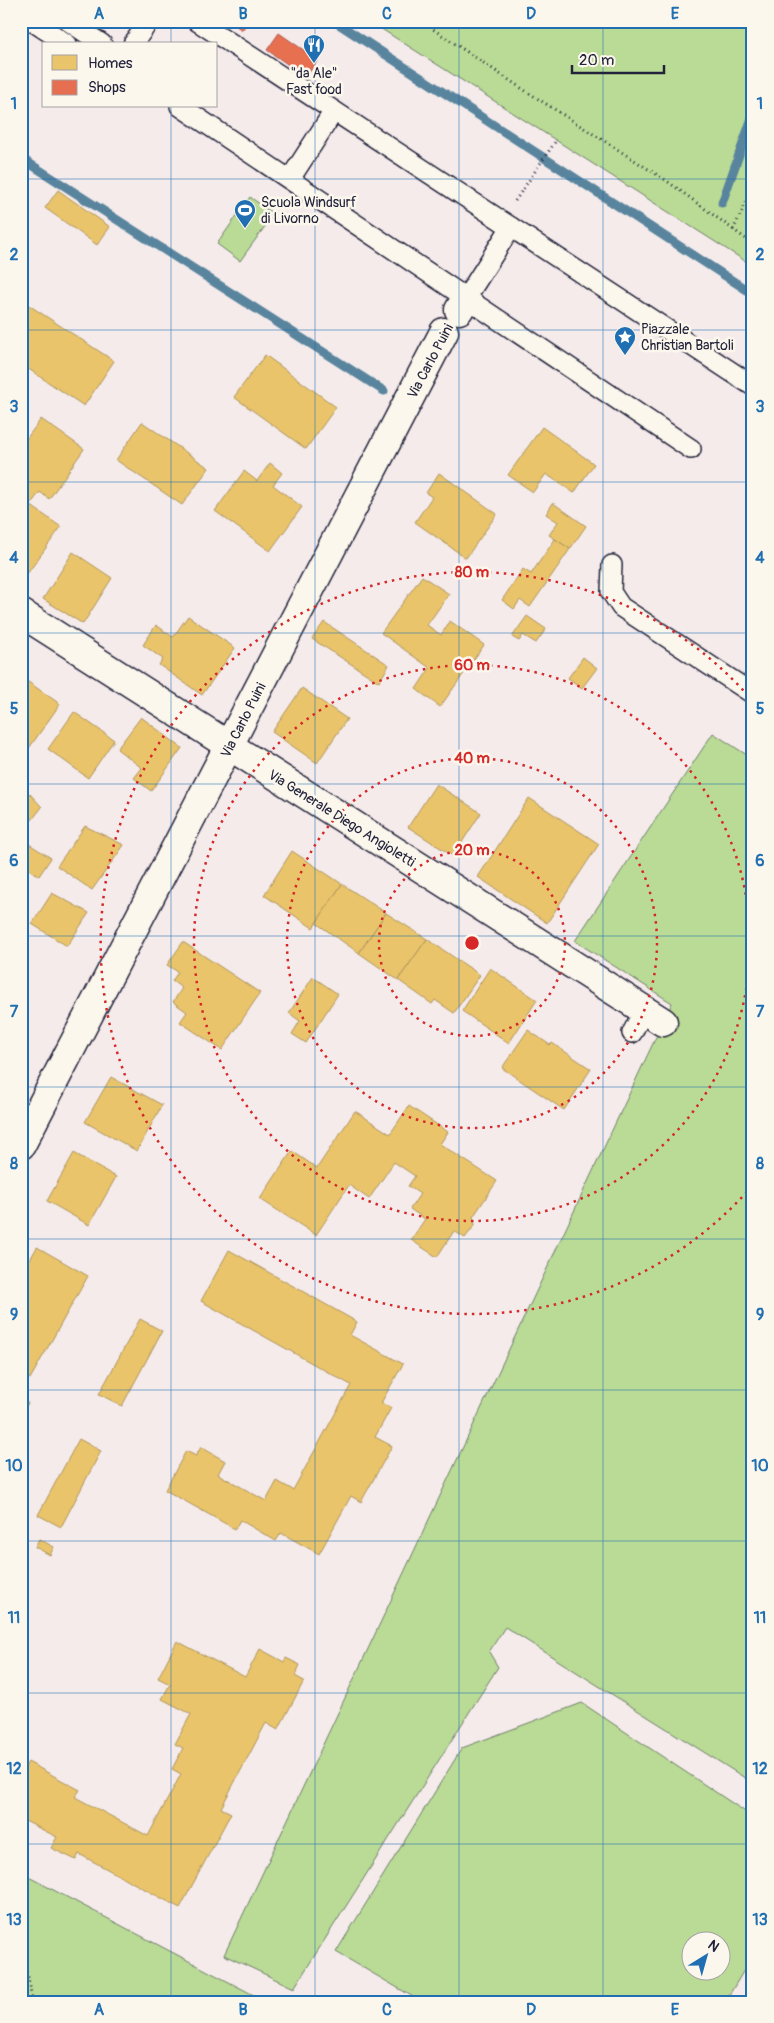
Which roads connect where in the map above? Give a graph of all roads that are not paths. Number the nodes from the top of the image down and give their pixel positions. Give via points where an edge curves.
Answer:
1 (32, 21) edge
2 (68, 21) edge
3 (149, 21) edge
4 (197, 21) edge
5 (64, 42) edge
6 (99, 42) edge
7 (134, 42) edge
8 (183, 108) edge
9 (334, 111) junction
10 (290, 179) junction
11 (511, 227) junction
12 (463, 304) junction
13 (444, 332) joint
14 (753, 386) edge
15 (691, 449) dead end
16 (612, 565) dead end
17 (22, 616) edge
18 (753, 694) edge
19 (229, 747) junction
20 (646, 1021) dead end
21 (21, 1145) edge

1 - 5 lane
2 - 6 lane
3 - 7 lane
4 - 9 lane
8 - 10 lane
9 - 10 lane
9 - 11 lane
10 - 12 lane
11 - 12 lane
11 - 14 lane
12 - 13 lane, Via Carlo Puini
12 - 15 lane
13 - 19 street, Via Carlo Puini
16 - 18 lane via 611,592 621,607
17 - 19 street, Via Generale Diego Angioletti
19 - 20 street, Via Generale Diego Angioletti
19 - 21 street, Via Carlo Puini

